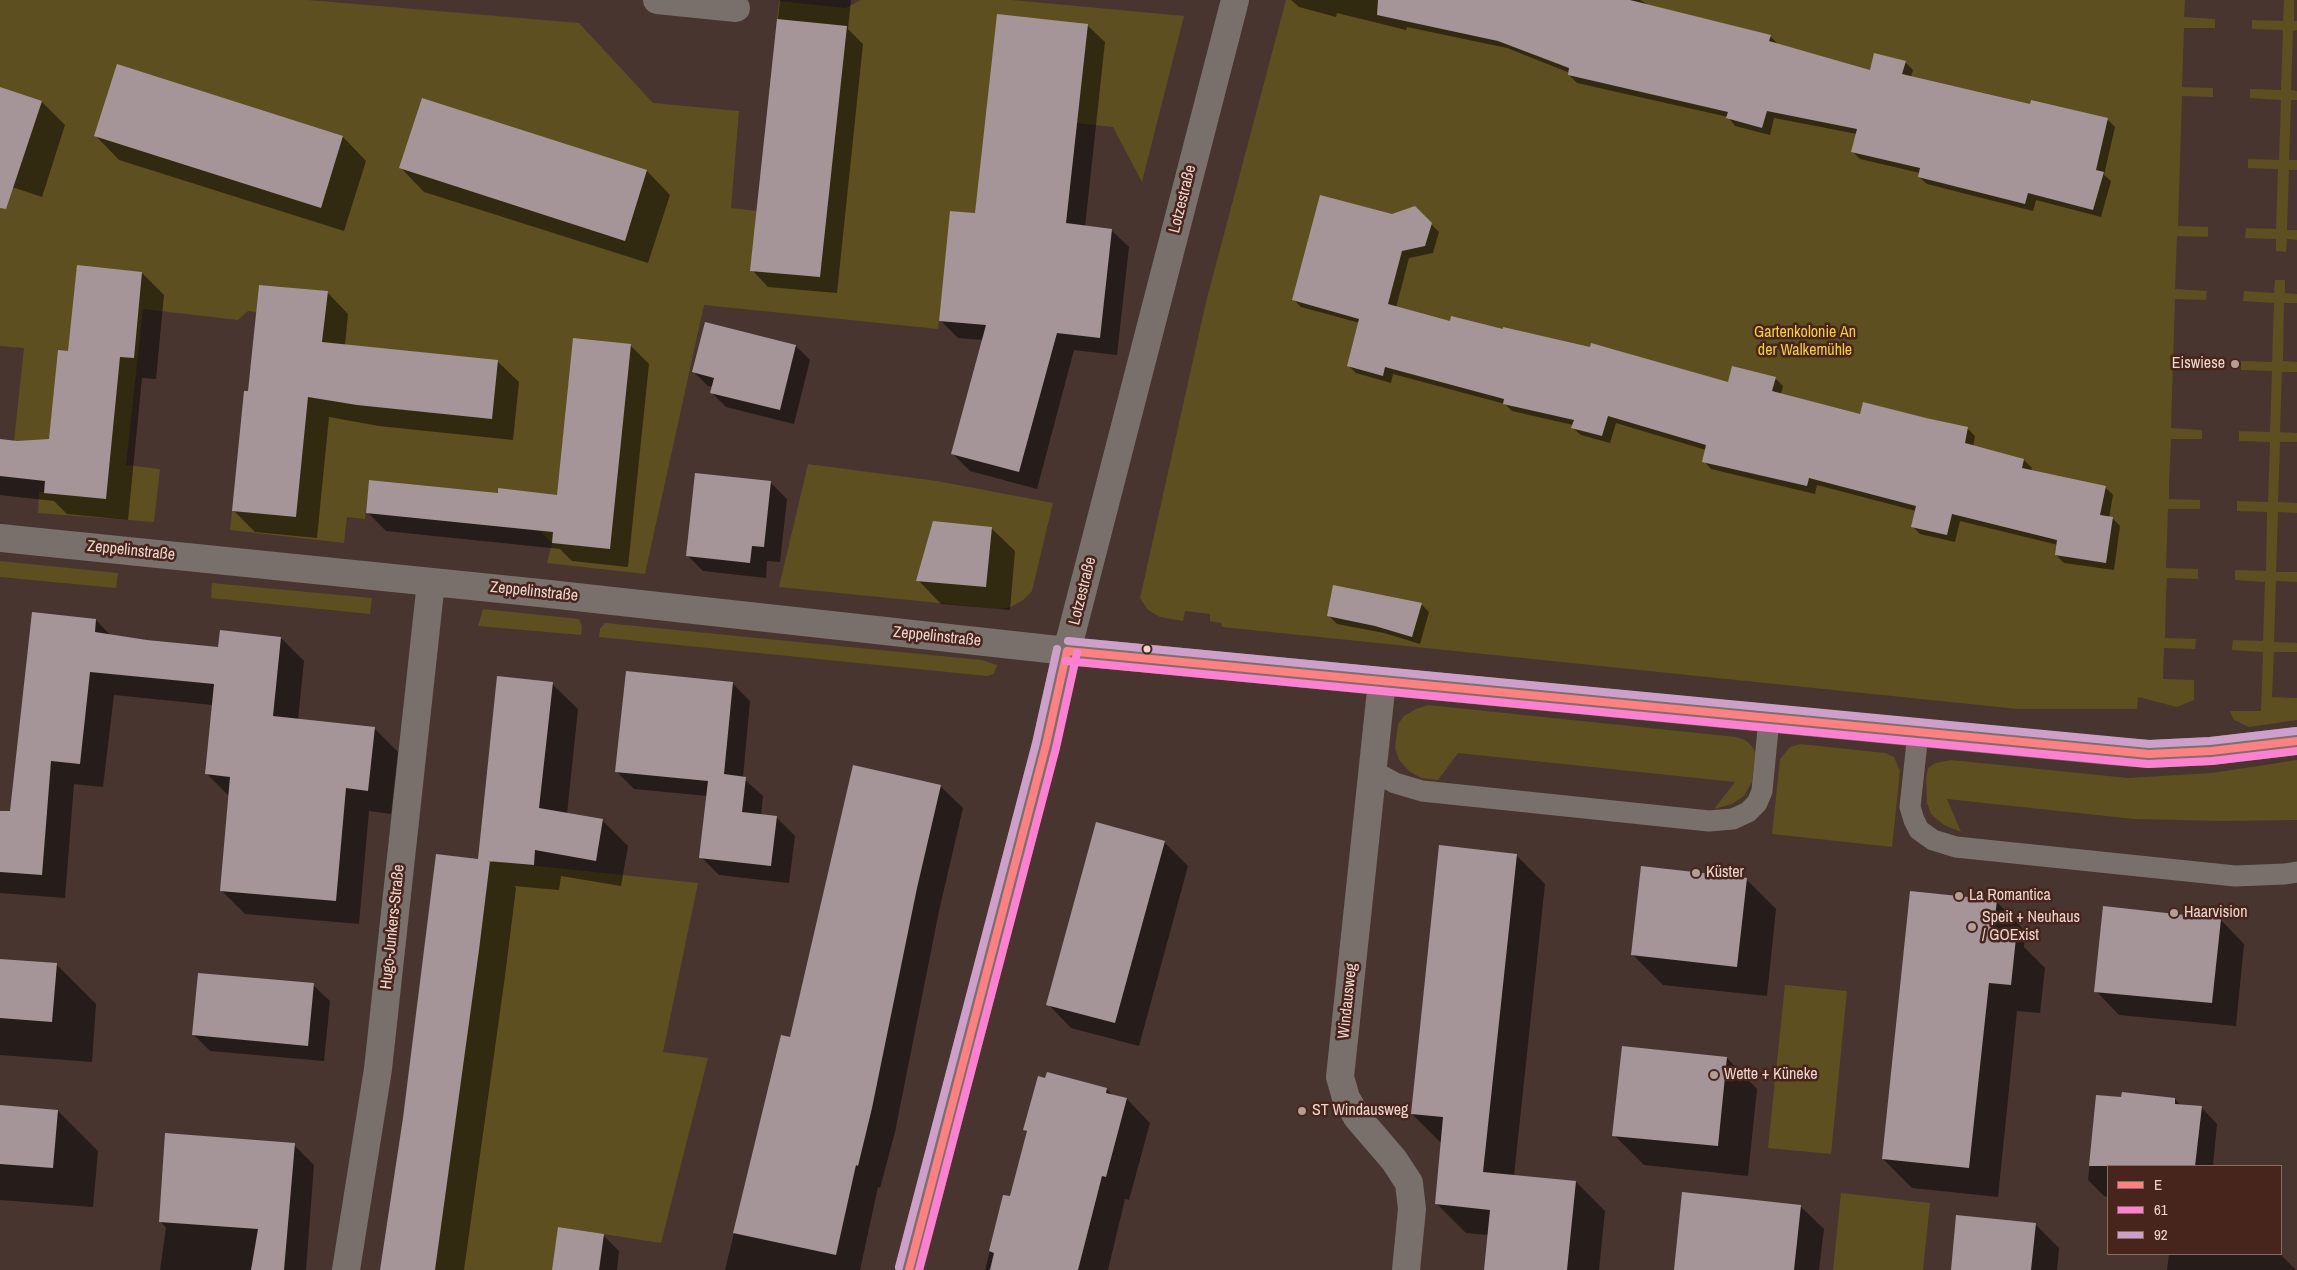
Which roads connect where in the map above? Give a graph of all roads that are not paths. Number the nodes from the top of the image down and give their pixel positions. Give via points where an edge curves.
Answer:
1 (656, 0) edge
2 (1234, 0) edge
3 (736, 8) dead end
4 (0, 538) edge
5 (431, 582) junction
6 (1068, 651) junction
7 (1382, 681) junction
8 (1769, 719) junction
9 (1918, 733) junction
10 (2297, 741) edge
11 (1372, 770) junction
12 (2297, 872) edge
13 (346, 1270) edge
14 (909, 1270) edge
15 (1406, 1270) edge

1 - 3 street
2 - 6 street, Lotzestraße
4 - 5 street, Zeppelinstraße
5 - 6 street, Zeppelinstraße
5 - 13 street, Hugo-Junkers-Straße via 378,1069
6 - 7 street
6 - 14 street, Lotzestraße
7 - 8 street
7 - 11 street, Windausweg
8 - 9 street
8 - 11 lane via 1762,791 1748,812 1733,819 1709,821 1422,791 1394,783
9 - 10 street via 2150,754
9 - 12 lane via 1910,807 1919,830 1933,840 1956,847 2235,876
11 - 15 street, Windausweg via 1340,1077 1346,1098 1357,1117 1394,1160 1409,1184 1412,1209

